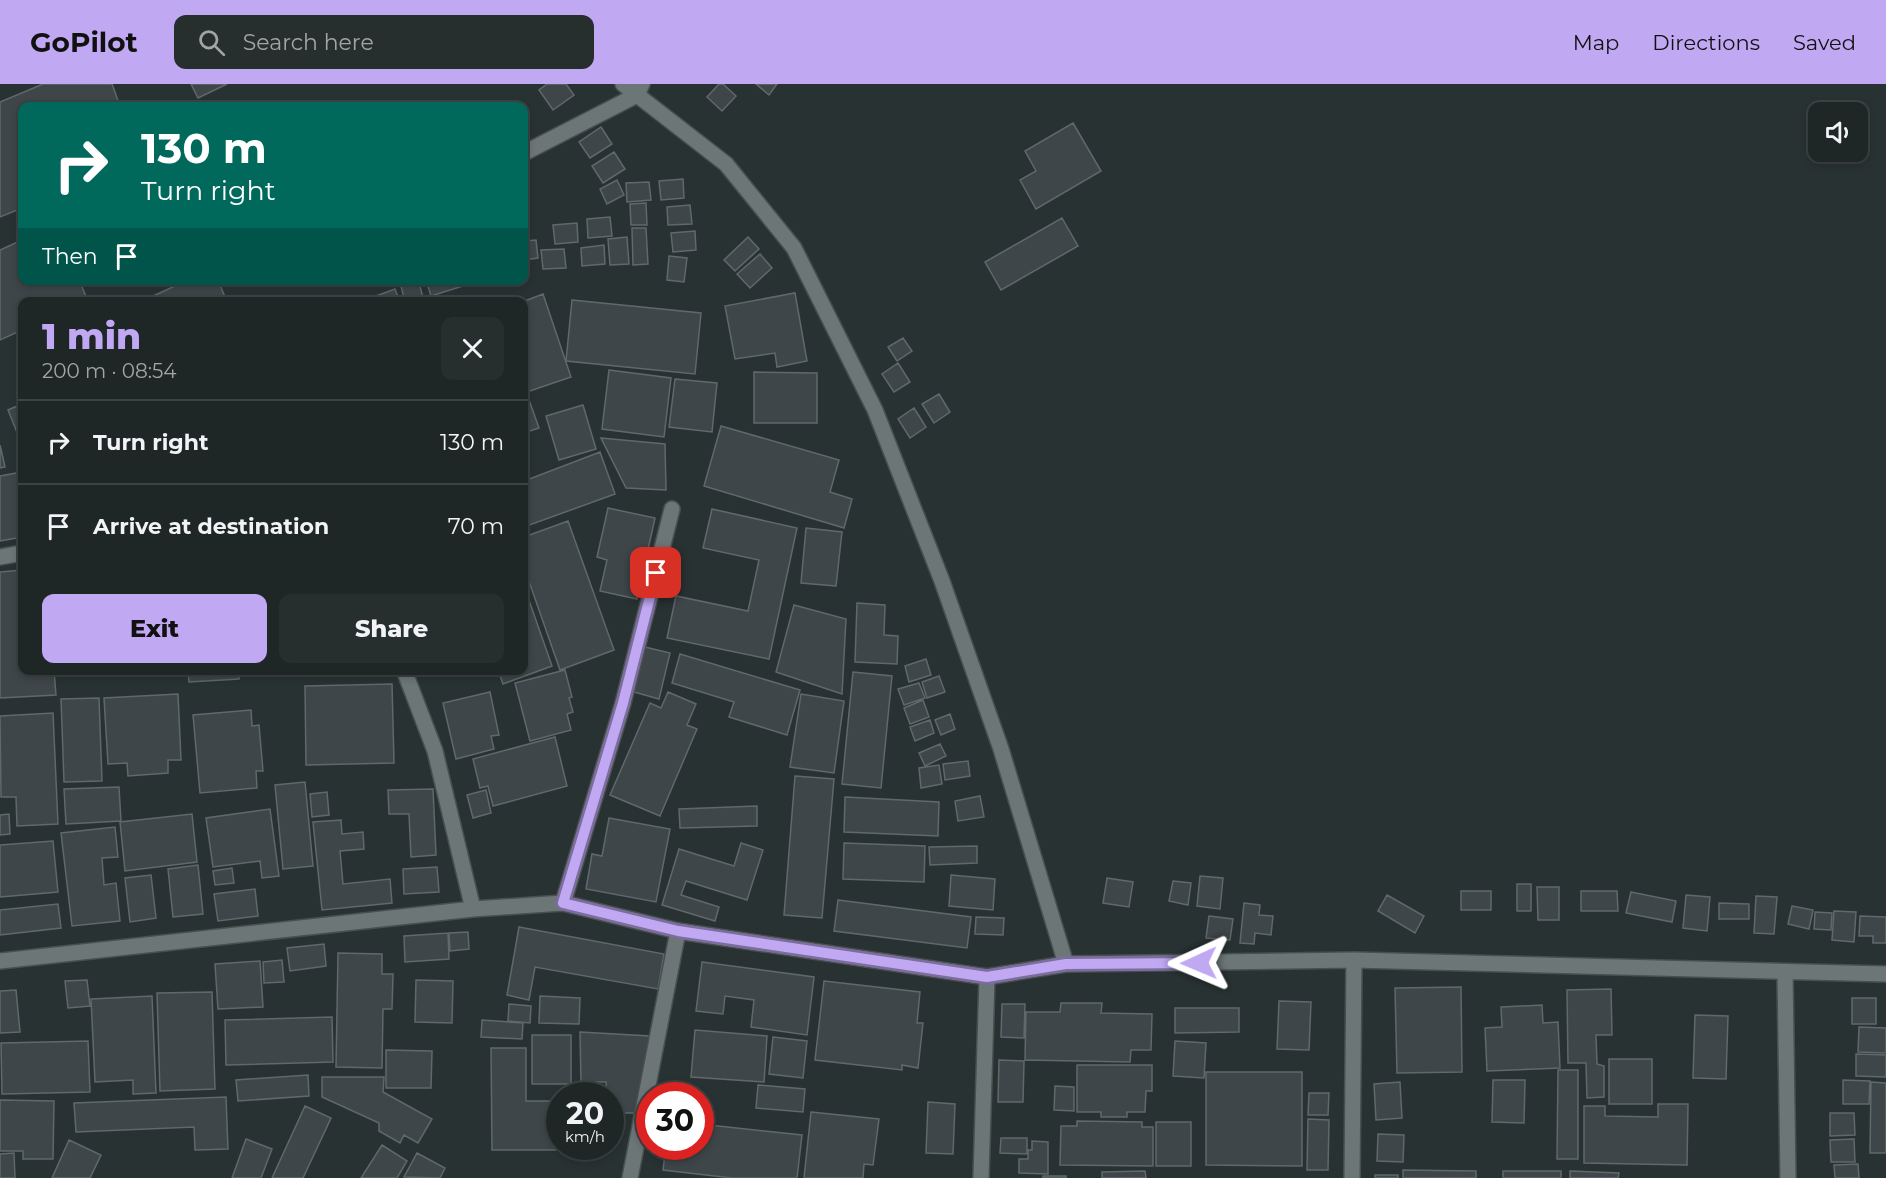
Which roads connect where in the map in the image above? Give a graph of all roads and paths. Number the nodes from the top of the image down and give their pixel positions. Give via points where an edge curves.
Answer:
1 (623, 84) edge
2 (639, 89) edge
3 (528, 151) edge
4 (672, 509) dead end
5 (18, 554) edge
6 (0, 556) edge
7 (406, 675) edge
8 (563, 903) junction
9 (473, 909) junction
10 (678, 931) junction
11 (1354, 960) junction
12 (0, 961) edge
13 (1066, 964) junction
14 (1785, 974) junction
15 (1886, 974) edge
16 (987, 977) junction
17 (630, 1178) edge
18 (981, 1178) edge
19 (1352, 1178) edge
20 (1788, 1178) edge

1 - 2 street
2 - 3 street
2 - 13 street via 726,164 794,248 870,399 942,581 1001,749
4 - 8 street via 623,703
5 - 6 street
7 - 9 street via 435,751
8 - 9 street
8 - 10 street
9 - 12 street
10 - 16 street
10 - 17 street
11 - 13 street
11 - 14 street
11 - 19 street
13 - 16 street
14 - 15 street
14 - 20 street
16 - 18 street

